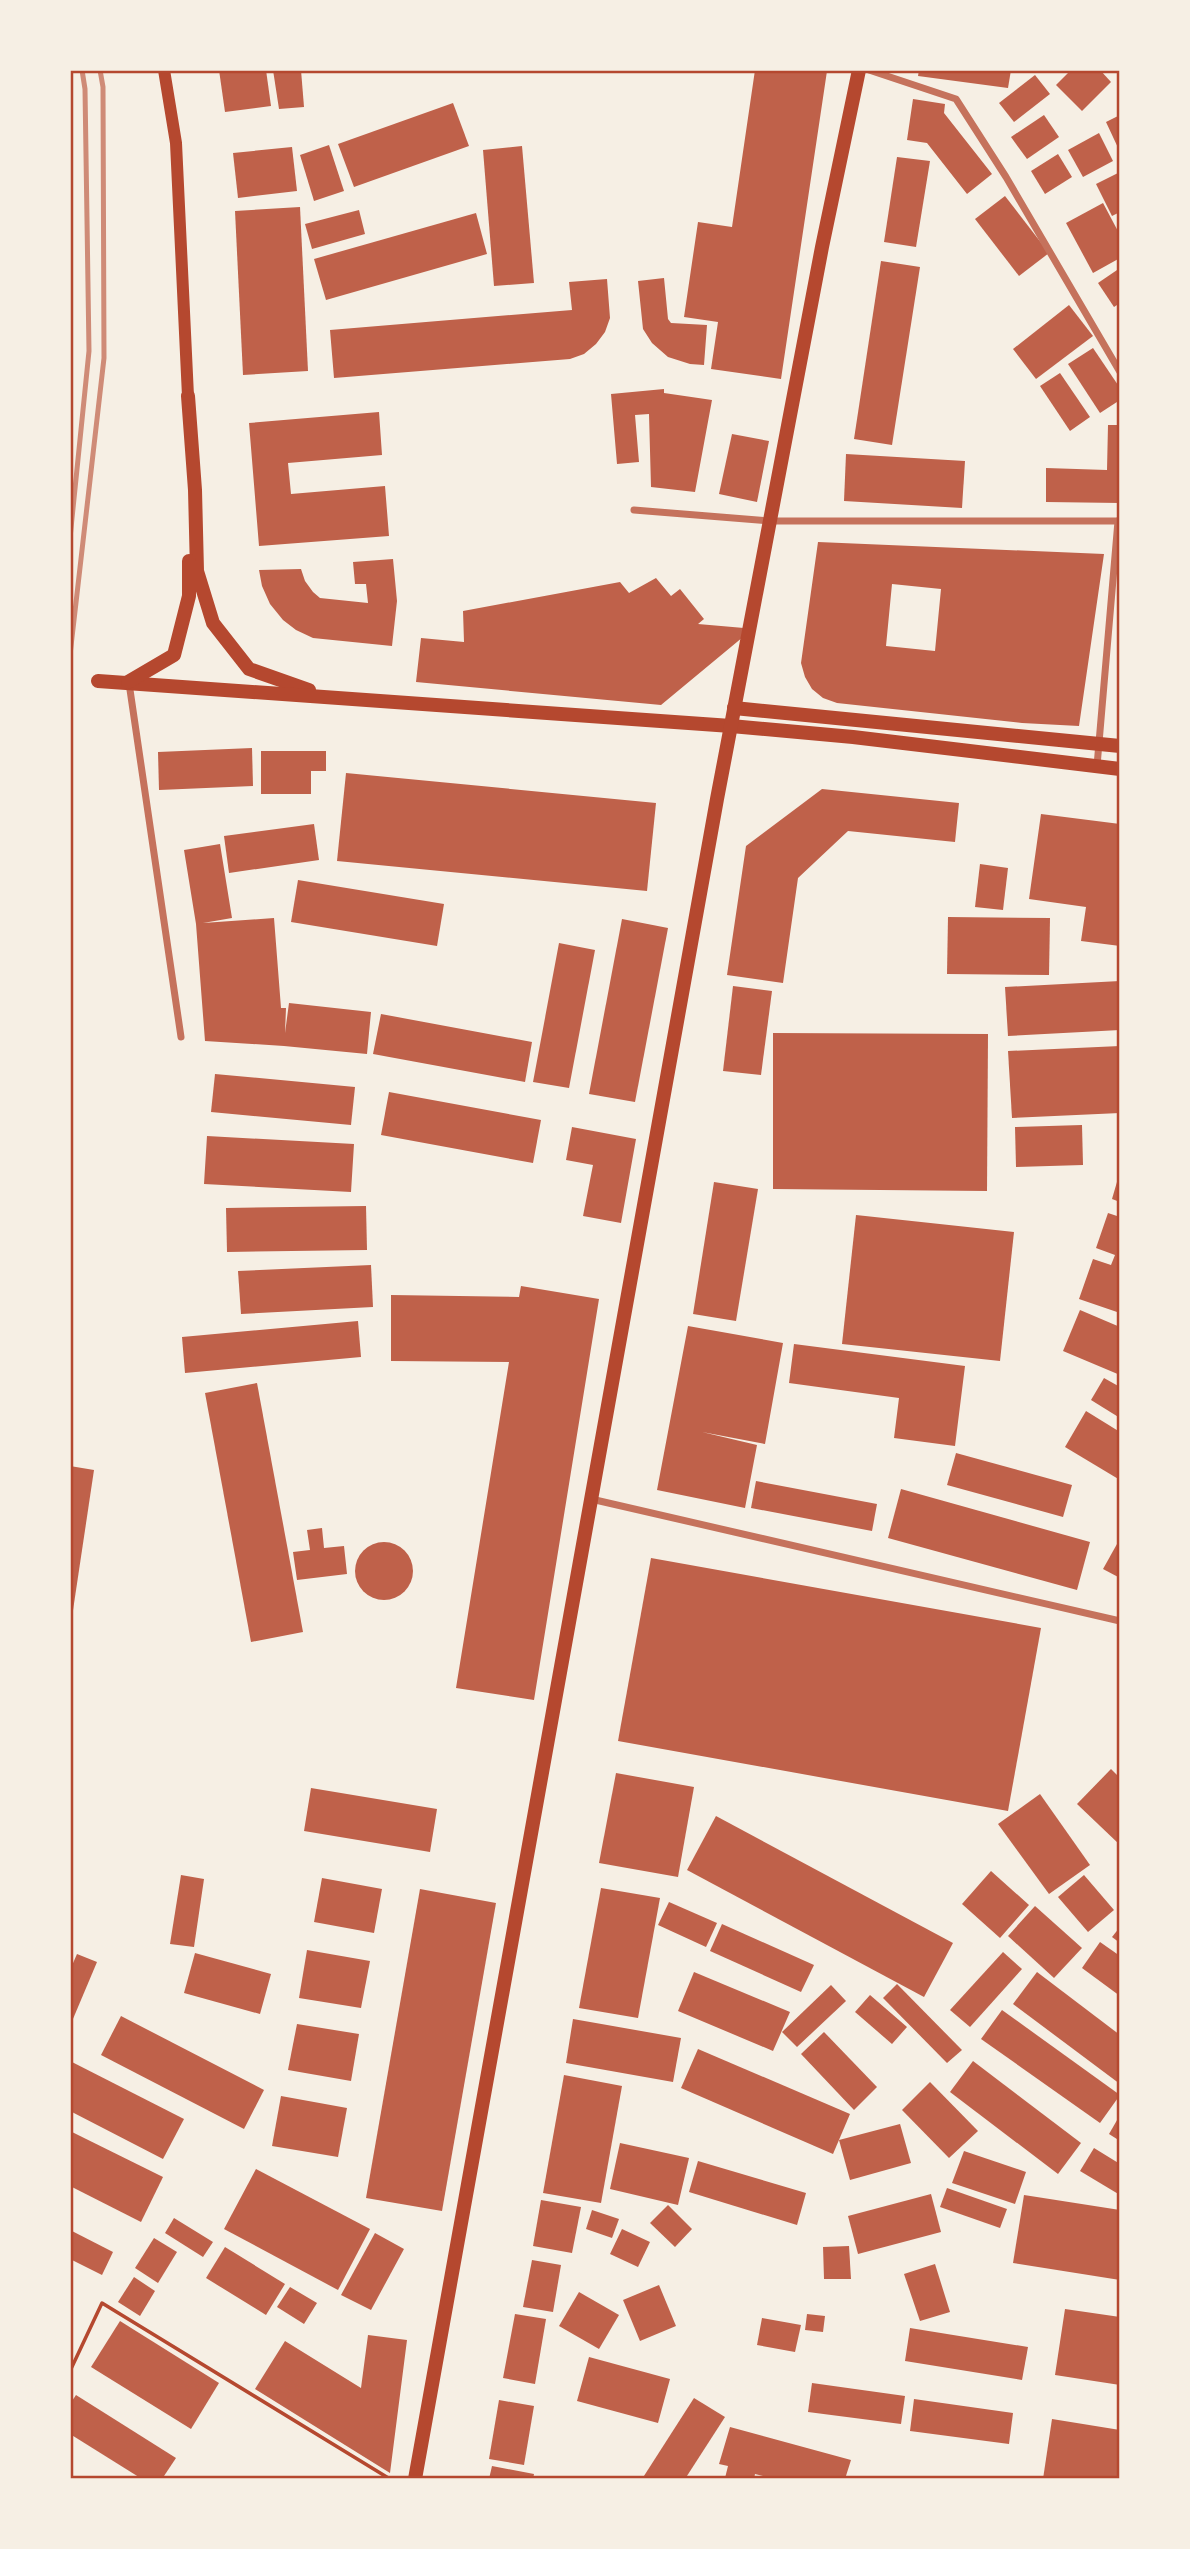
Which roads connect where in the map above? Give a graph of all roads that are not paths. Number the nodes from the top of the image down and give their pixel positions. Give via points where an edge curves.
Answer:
1 (164, 70) edge
2 (859, 70) edge
3 (869, 70) edge
4 (1120, 372) edge
5 (188, 396) junction
6 (634, 510) dead end
7 (769, 521) junction
8 (1119, 521) edge
9 (98, 681) dead end
10 (128, 682) junction
11 (328, 697) junction
12 (734, 708) junction
13 (731, 726) junction
14 (1098, 744) junction
15 (1120, 747) edge
16 (1097, 766) junction
17 (1120, 769) edge
18 (181, 1037) dead end
19 (591, 1499) junction
20 (1120, 1621) edge
21 (415, 2479) edge

1 - 5 main road via 176,143
2 - 7 main road
3 - 4 street via 956,99
5 - 10 main road via 190,596 174,655
5 - 11 main road via 197,571 213,623 249,669
6 - 7 street
7 - 8 street
7 - 12 main road
8 - 14 street
9 - 10 main road
10 - 11 main road
10 - 18 street
11 - 13 main road
12 - 13 main road
12 - 14 main road
13 - 16 main road
13 - 19 main road
14 - 15 main road
14 - 16 street
16 - 17 main road
19 - 20 street
19 - 21 main road

